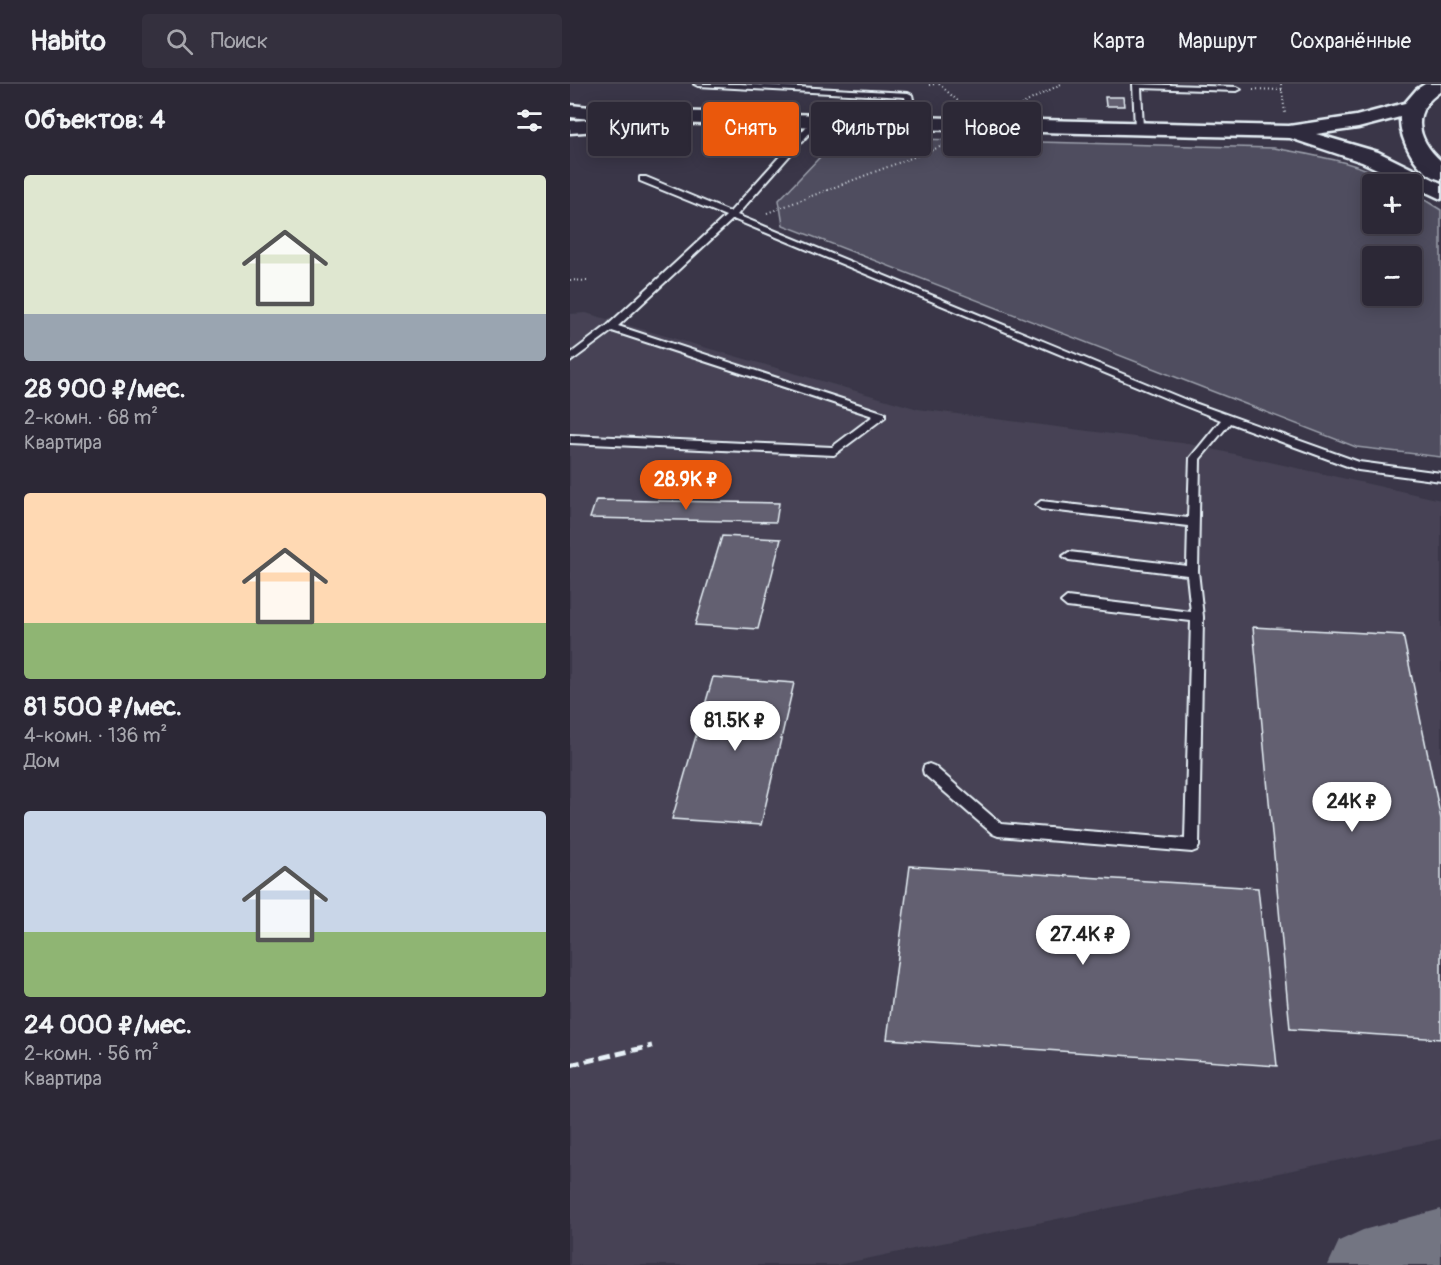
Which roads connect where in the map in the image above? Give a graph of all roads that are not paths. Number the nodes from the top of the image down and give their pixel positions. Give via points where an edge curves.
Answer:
1 (698, 84) edge
2 (1410, 84) edge
3 (1439, 84) edge
4 (1137, 85) edge
5 (1156, 87) dead end
6 (1241, 89) road end
7 (910, 102) edge
8 (1412, 107) junction
9 (570, 111) edge
10 (703, 118) edge
11 (703, 119) edge
12 (931, 123) edge
13 (1287, 124) junction
14 (570, 127) edge
15 (811, 127) edge
16 (1139, 128) junction
17 (1436, 169) edge
18 (643, 179) dead end
19 (1441, 192) edge
20 (731, 216) junction
21 (610, 327) junction
22 (570, 359) edge
23 (1228, 418) junction
24 (570, 439) edge
25 (1441, 477) edge
26 (1041, 506) dead end
27 (1194, 523) junction
28 (1068, 556) dead end
29 (1192, 571) junction
30 (1067, 602) dead end
31 (1197, 617) junction
32 (928, 770) dead end

1 - 7 lane via 908,95
2 - 13 main road via 1344,116
3 - 8 main road via 1419,97
4 - 5 lane
4 - 6 lane
4 - 16 lane
8 - 13 main road via 1358,122
8 - 17 main road via 1408,125 1414,145
9 - 10 main road
11 - 14 main road
12 - 16 main road
13 - 16 main road
13 - 17 main road via 1368,145
13 - 19 main road via 1370,157
15 - 20 lane
18 - 20 lane
20 - 21 lane
20 - 23 lane
21 - 22 lane
21 - 24 lane via 880,415 834,452
23 - 25 lane via 1358,466
23 - 27 lane via 1195,458
26 - 27 lane
27 - 29 lane
28 - 29 lane
29 - 31 lane
30 - 31 lane
31 - 32 lane via 1192,846 998,830

